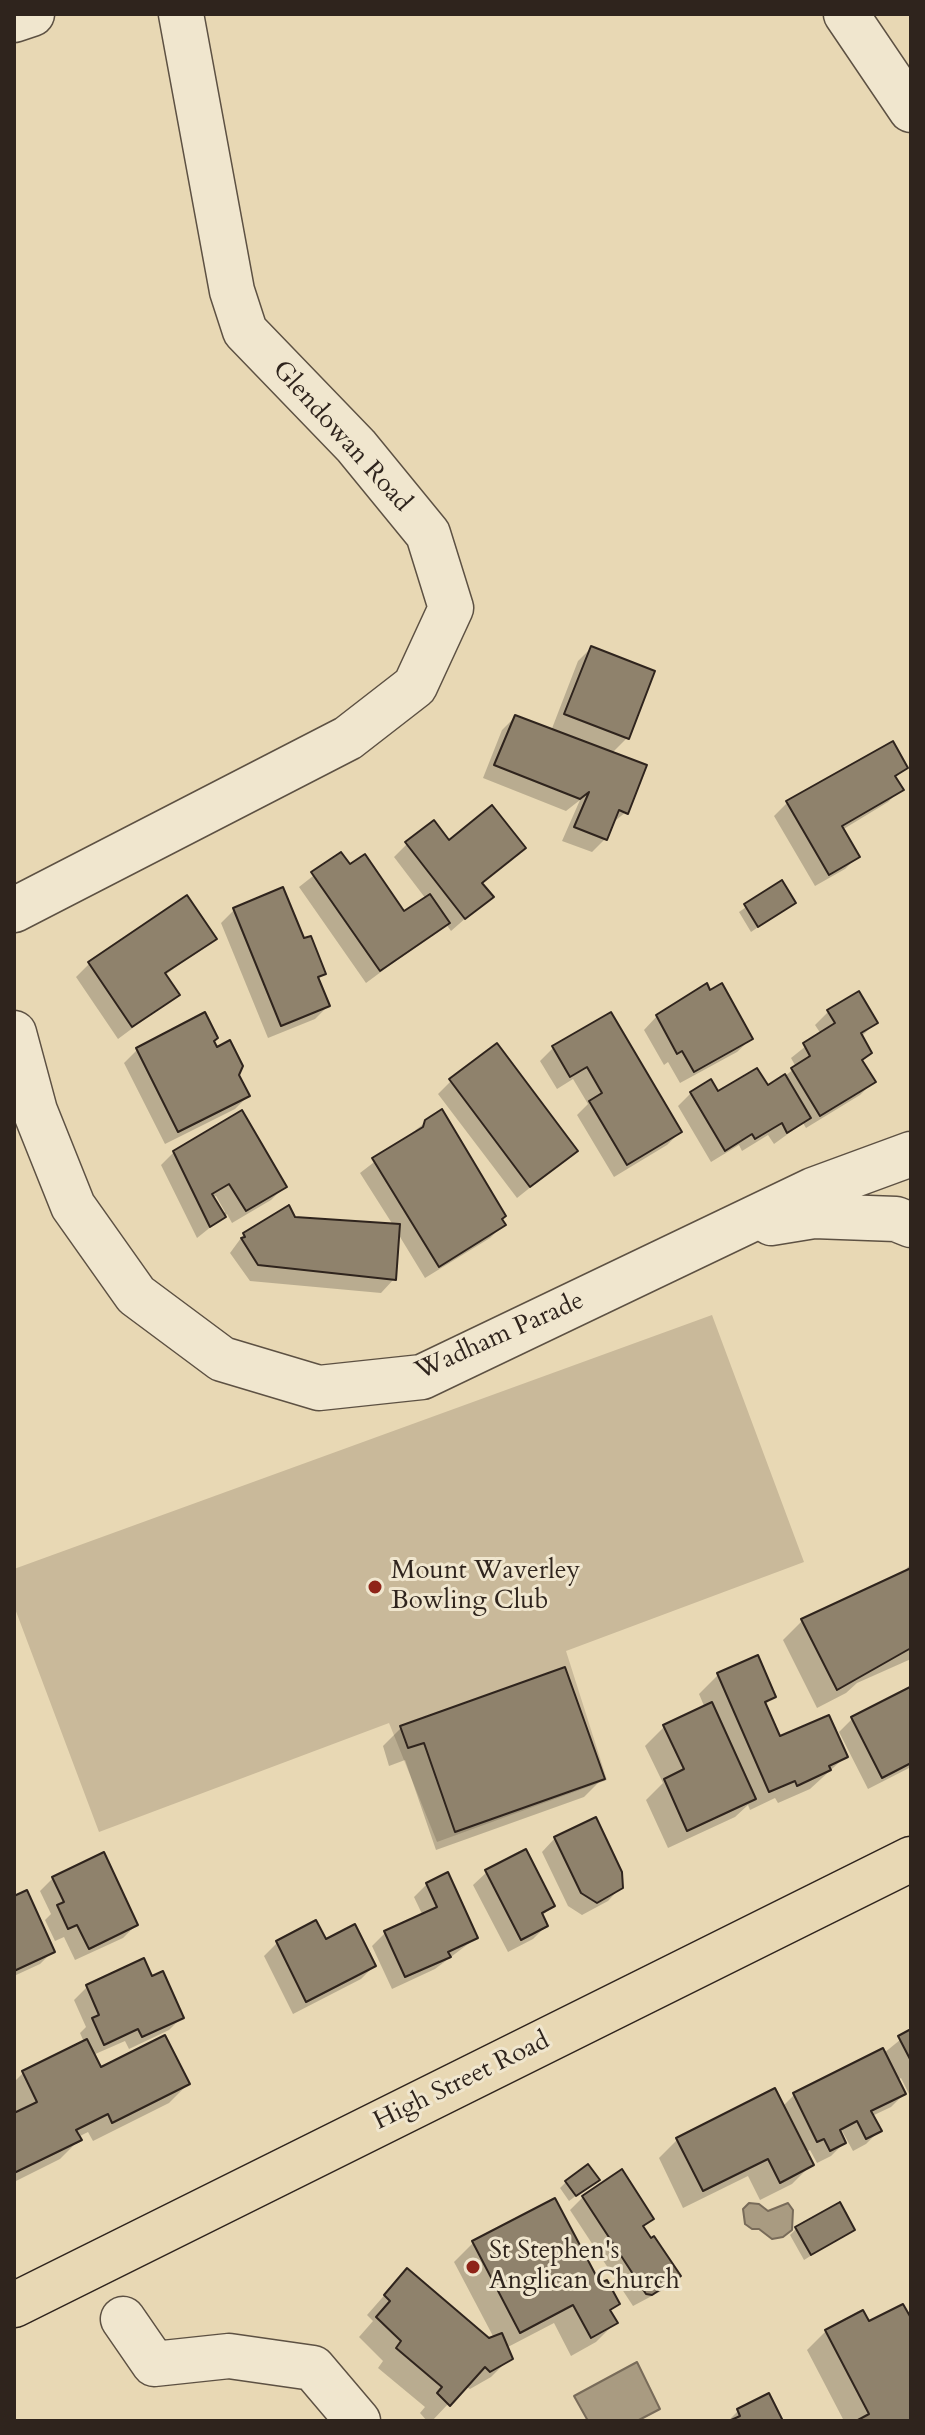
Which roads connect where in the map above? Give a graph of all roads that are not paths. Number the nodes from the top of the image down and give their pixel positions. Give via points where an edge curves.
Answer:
1 (32, 14) edge
2 (181, 14) edge
3 (846, 14) edge
4 (14, 20) edge
5 (907, 90) edge
6 (14, 910) edge
7 (14, 1033) edge
8 (911, 1154) edge
9 (911, 1225) edge
10 (734, 1229) junction
11 (911, 1859) edge
12 (14, 2305) edge
13 (123, 2319) dead end
14 (358, 2421) edge

1 - 4 street
2 - 6 street, Glendowan Road via 232,291 245,331 356,446 428,534 451,608 415,686 348,738
3 - 5 street
7 - 10 street, Wadham Parade via 35,1111 73,1206 136,1295 222,1359 319,1388 422,1377
8 - 10 street, Wadham Parade via 813,1190
9 - 10 street, Wadham Parade via 896,1219 814,1216
11 - 12 main road, High Street Road
13 - 14 street via 154,2364 229,2356 313,2368

